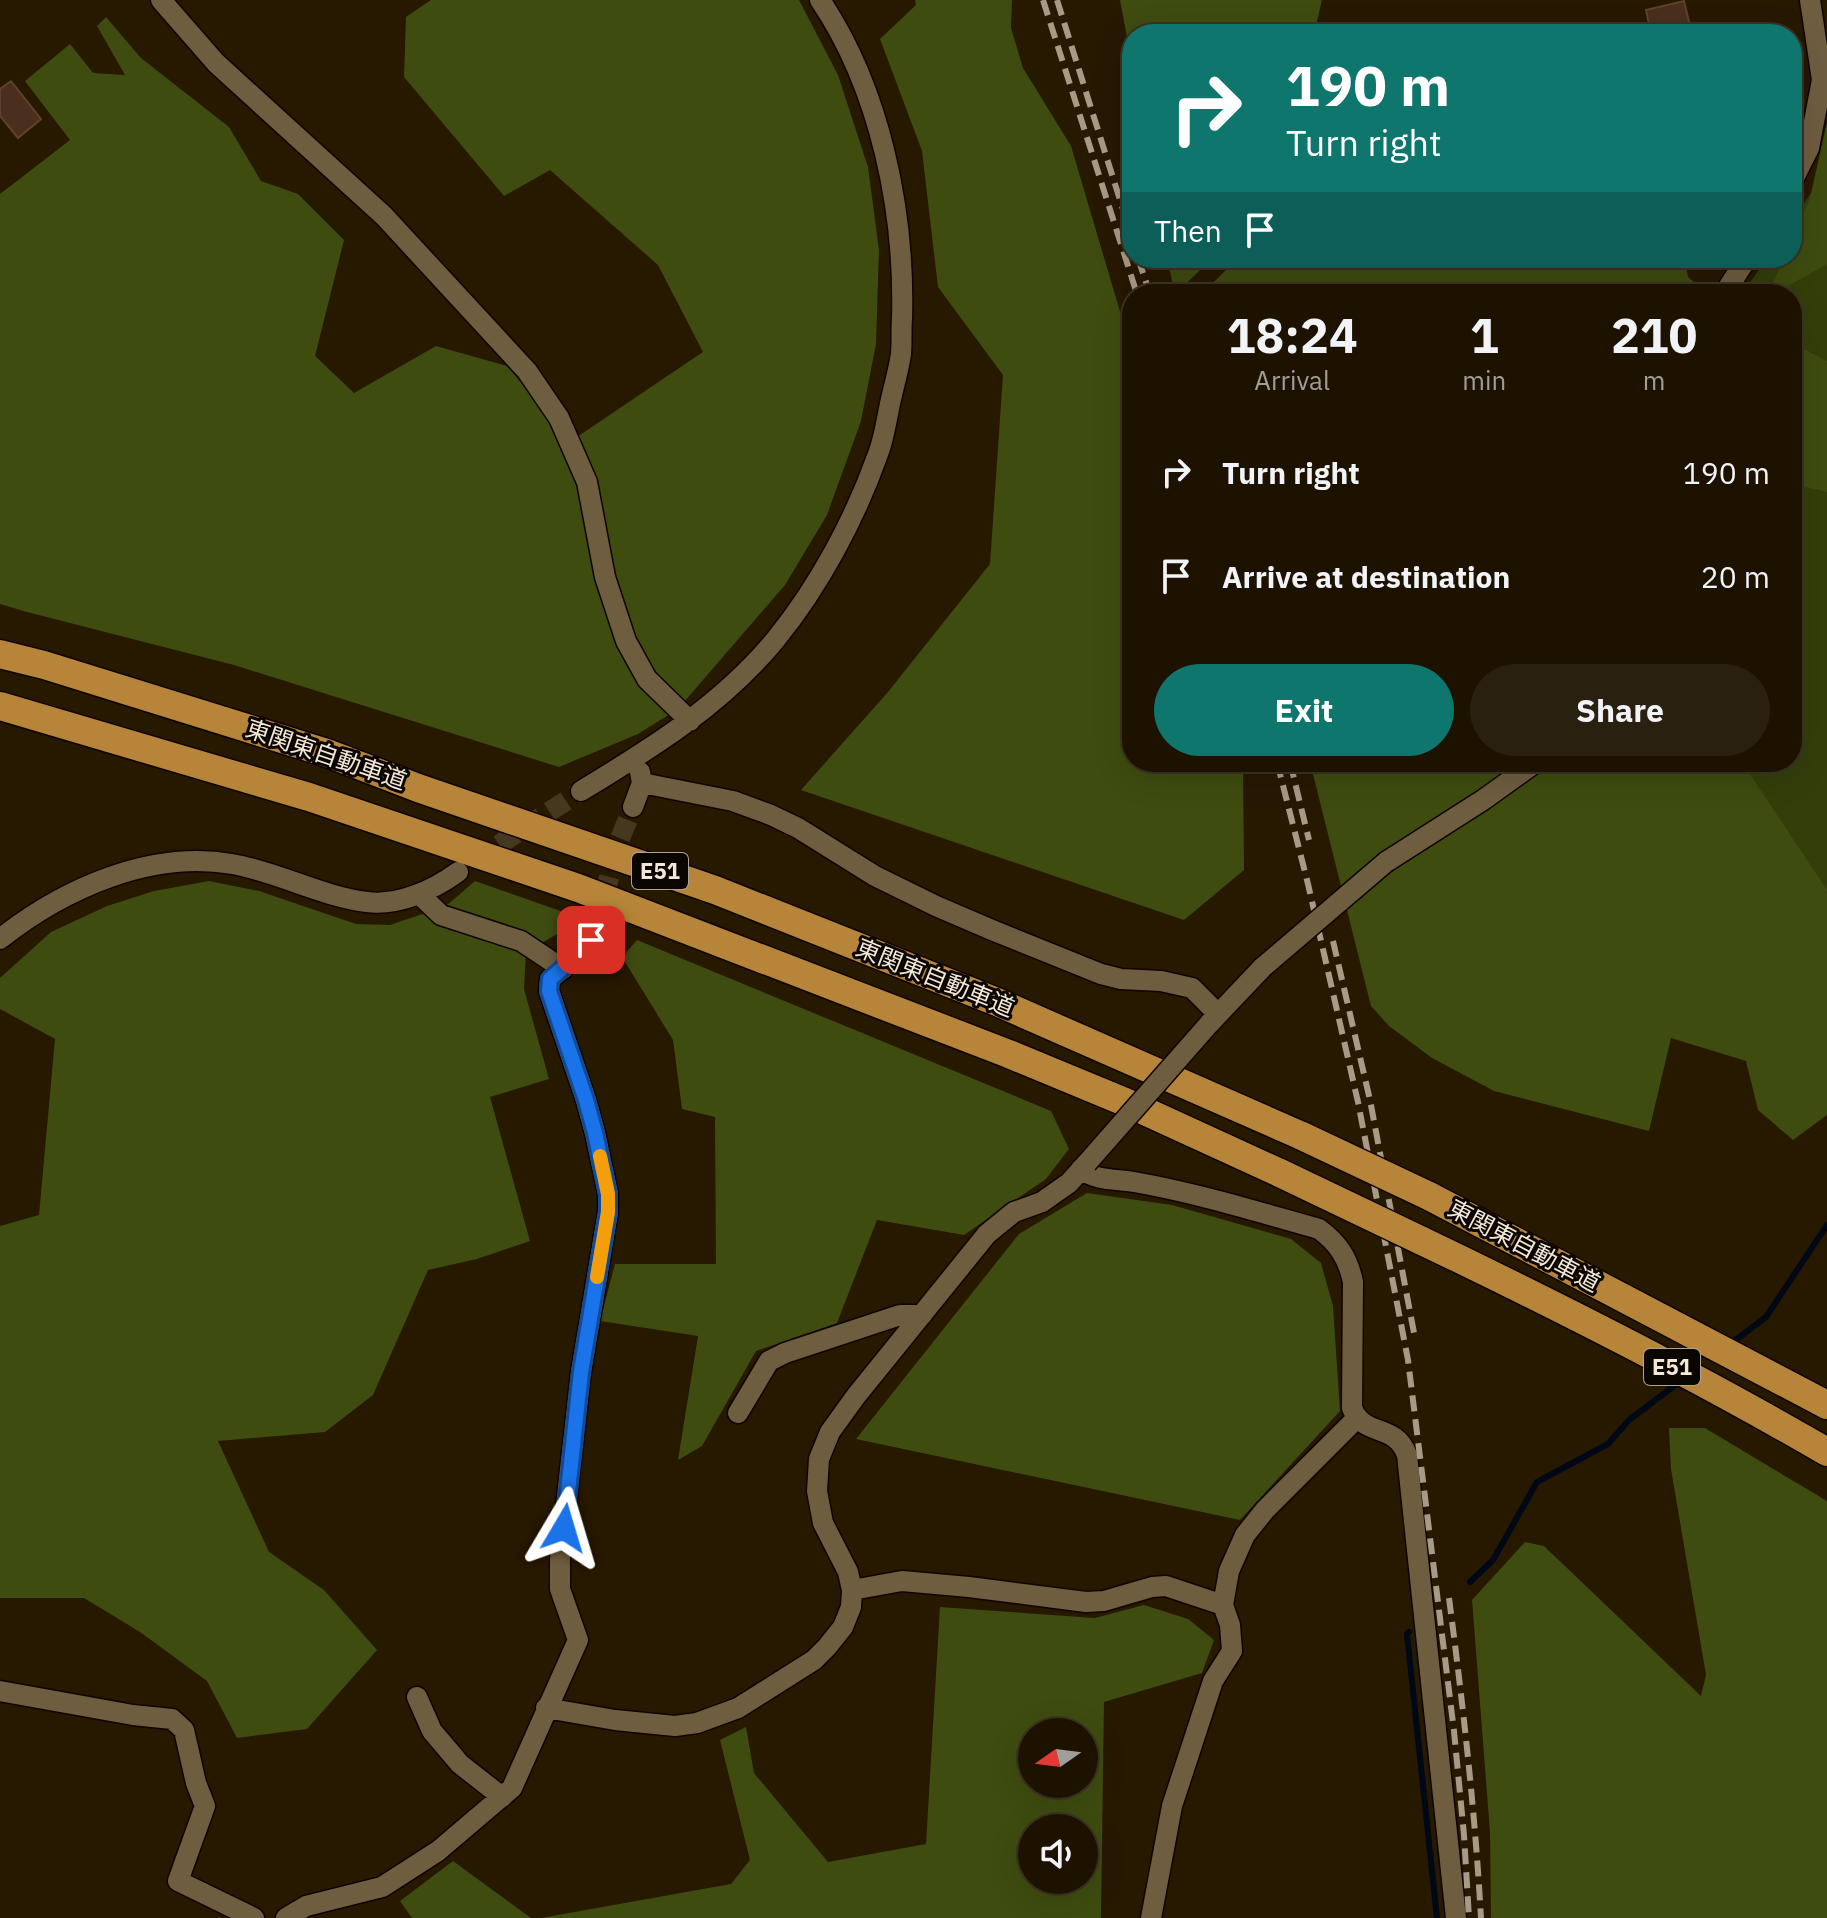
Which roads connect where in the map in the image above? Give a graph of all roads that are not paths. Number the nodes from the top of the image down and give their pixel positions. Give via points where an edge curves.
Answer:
1 (161, 0) edge
2 (820, 0) edge
3 (1810, 0) edge
4 (1802, 162) edge
5 (0, 654) edge
6 (0, 706) edge
7 (0, 717) edge
8 (690, 721) junction
9 (166, 754) junction
10 (638, 756) junction
11 (1522, 772) edge
12 (642, 783) junction
13 (581, 791) tunnel mouth
14 (633, 807) tunnel mouth
15 (458, 872) tunnel mouth
16 (419, 894) junction
17 (596, 925) tunnel mouth
18 (0, 939) edge
19 (563, 969) junction
20 (1213, 1019) junction
21 (1084, 1166) junction
22 (922, 1315) junction
23 (1827, 1405) edge
24 (738, 1413) dead end
25 (1356, 1419) junction
26 (1827, 1452) edge
27 (852, 1590) junction
28 (1223, 1605) junction
29 (0, 1691) edge
30 (417, 1697) dead end
31 (546, 1708) junction
32 (502, 1797) junction
33 (254, 1918) edge
34 (286, 1918) edge
35 (1151, 1918) edge
36 (1456, 1918) edge

1 - 8 street via 216,63 384,216 527,371 559,418 587,482 605,577 626,641 647,679
2 - 8 street via 847,47 879,133 900,244 901,354 879,452 813,590 774,641
3 - 4 street via 1822,80
5 - 23 highway, 東関東自動車道 / E51, bridge via 254,729 715,890 997,1002 1429,1196
6 - 9 highway, 東関東自動車道 / E51
7 - 9 highway
8 - 10 street
9 - 26 highway, 東関東自動車道 / E51, bridge via 578,888 1125,1102 1516,1286
10 - 12 street
10 - 13 street
11 - 20 street, bridge via 1386,862 1263,967
12 - 14 street
12 - 20 street via 733,801 771,815 936,906 1101,974 1192,988
15 - 16 street
16 - 18 street via 369,903 252,868 176,862 141,867 94,884 47,905
16 - 19 street via 441,915 521,941
17 - 19 street via 591,940
19 - 31 street via 550,979 549,991 589,1111 608,1212 581,1372 560,1559 560,1589 578,1640
20 - 21 street, bridge
21 - 22 street via 1042,1202 1014,1212 987,1234
21 - 25 street via 1090,1176 1206,1197 1319,1229 1332,1239 1353,1282 1351,1383
22 - 24 street via 900,1315 769,1361
22 - 27 street via 830,1432 819,1459 823,1523
25 - 28 street via 1245,1535 1229,1571
25 - 36 street via 1394,1436 1407,1455
27 - 28 street via 902,1581 1086,1602 1166,1586
27 - 31 street via 843,1627 827,1647 738,1708 675,1726
28 - 35 street via 1232,1651 1213,1681 1172,1806
29 - 33 street via 172,1719 184,1730 205,1806 178,1881
30 - 32 street via 432,1731 460,1764
31 - 32 street via 512,1788
32 - 34 street via 438,1851 382,1887 306,1906

